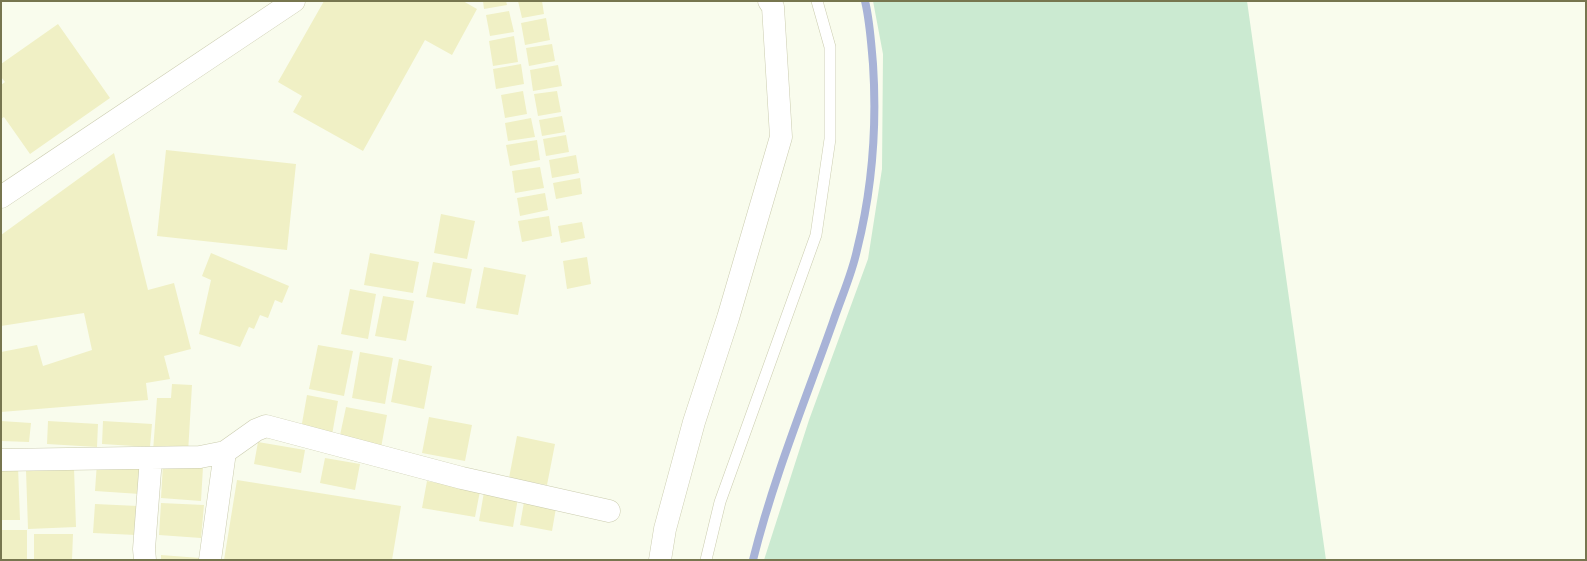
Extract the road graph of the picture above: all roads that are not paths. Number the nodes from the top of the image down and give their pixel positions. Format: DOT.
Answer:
graph roads {
  1 [pos="294,1"];
  2 [pos="769,1"];
  3 [pos="817,1"];
  4 [pos="1,197"];
  5 [pos="225,452"];
  6 [pos="151,458"];
  7 [pos="1,460"];
  8 [pos="608,512"];
  9 [pos="145,560"];
  10 [pos="210,560"];
  11 [pos="660,560"];
  12 [pos="706,560"];
  1 -- 4 [label="street"];
  2 -- 11 [label="street"];
  3 -- 12 [label="lane"];
  5 -- 6 [label="street"];
  5 -- 8 [label="street"];
  5 -- 10 [label="street"];
  6 -- 7 [label="street"];
  6 -- 9 [label="street"];
}
